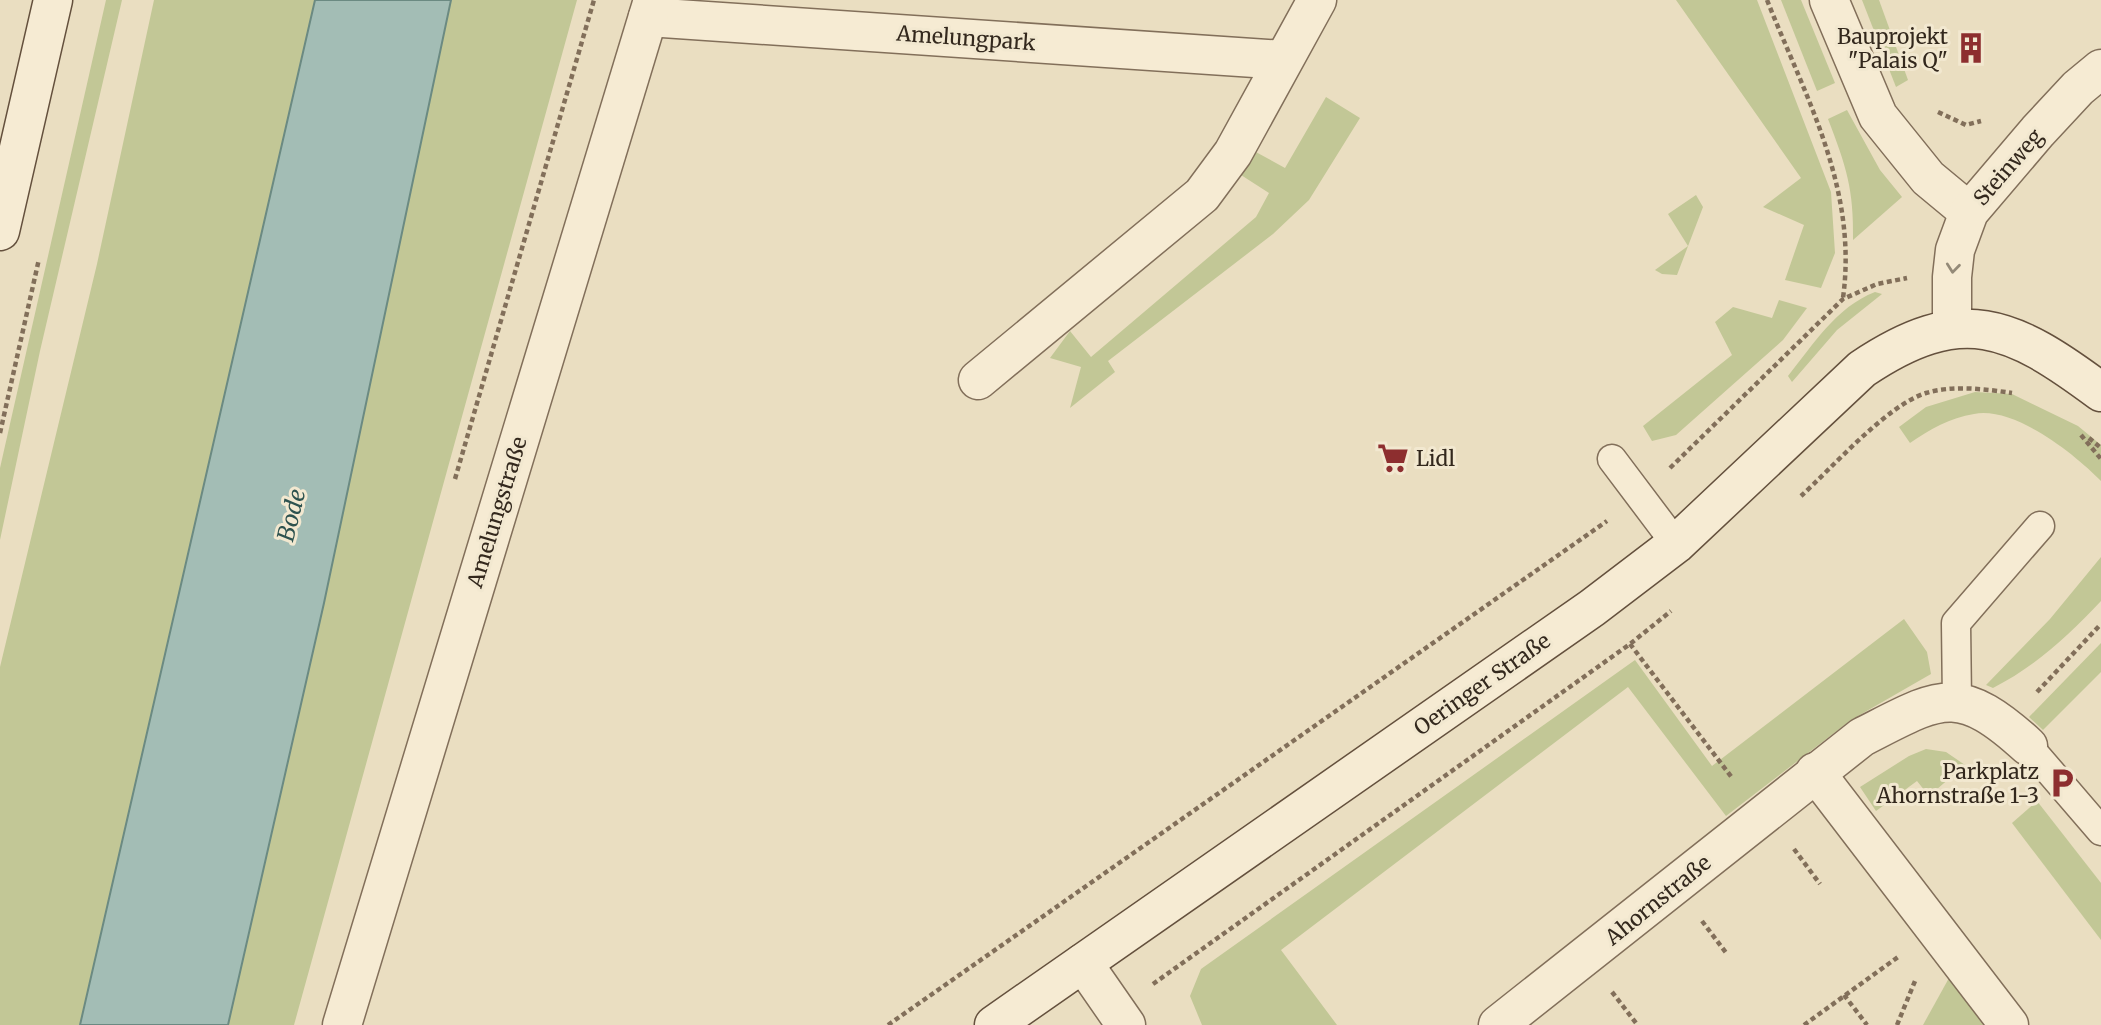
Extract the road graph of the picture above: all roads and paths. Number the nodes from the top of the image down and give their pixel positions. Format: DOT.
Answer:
graph roads {
  1 [pos="53,0"];
  2 [pos="1317,0"];
  3 [pos="1767,0"];
  4 [pos="1829,0"];
  5 [pos="651,8"];
  6 [pos="1283,60"];
  7 [pos="2101,69"];
  8 [pos="1927,107"];
  9 [pos="1990,119"];
  10 [pos="1969,212"];
  11 [pos="0,231"];
  12 [pos="1952,277"];
  13 [pos="1843,299"];
  14 [pos="1952,327"];
  15 [pos="978,380"];
  16 [pos="2101,392"];
  17 [pos="2076,429"];
  18 [pos="1612,459"];
  19 [pos="2101,459"];
  20 [pos="1640,497"];
  21 [pos="2040,526"];
  22 [pos="1676,544"];
  23 [pos="2101,624"];
  24 [pos="1630,645"];
  25 [pos="1957,702"];
  26 [pos="2017,736"];
  27 [pos="1815,772"];
  28 [pos="1762,816"];
  29 [pos="2101,831"];
  30 [pos="1800,856"];
  31 [pos="1820,884"];
  32 [pos="1707,927"];
  33 [pos="1936,931"];
  34 [pos="1727,954"];
  35 [pos="1083,963"];
  36 [pos="1844,995"];
  37 [pos="1618,998"];
  38 [pos="1636,1023"];
  39 [pos="342,1025"];
  40 [pos="888,1025"];
  41 [pos="994,1025"];
  42 [pos="1126,1025"];
  43 [pos="1498,1025"];
  44 [pos="1804,1025"];
  45 [pos="1867,1025"];
  46 [pos="1897,1025"];
  47 [pos="2009,1025"];
  1 -- 11 [label="street"];
  2 -- 6 [label="street"];
  3 -- 13 [label="path"];
  4 -- 10 [label="street"];
  5 -- 6 [label="street, Amelungpark"];
  5 -- 39 [label="street, Amelungstraße"];
  6 -- 15 [label="street"];
  7 -- 10 [label="street, Steinweg"];
  8 -- 9 [label="path"];
  10 -- 12 [label="street, Steinweg, one-way"];
  12 -- 13 [label="path"];
  12 -- 14 [label="street, Steinweg"];
  13 -- 20 [label="path"];
  14 -- 16 [label="street"];
  14 -- 22 [label="street, Oeringer Straße"];
  17 -- 19 [label="path"];
  18 -- 20 [label="lane"];
  20 -- 22 [label="lane"];
  20 -- 40 [label="path"];
  21 -- 25 [label="lane"];
  22 -- 35 [label="street, Oeringer Straße"];
  23 -- 26 [label="path"];
  24 -- 28 [label="path"];
  25 -- 26 [label="street, Ahornstraße"];
  25 -- 27 [label="street, Ahornstraße"];
  26 -- 29 [label="lane, Ahornstraße"];
  27 -- 28 [label="street, Ahornstraße"];
  27 -- 33 [label="street"];
  28 -- 43 [label="street, Ahornstraße"];
  30 -- 31 [label="path"];
  32 -- 34 [label="path"];
  33 -- 36 [label="path"];
  33 -- 46 [label="path"];
  33 -- 47 [label="street"];
  35 -- 41 [label="street, Oeringer Straße"];
  35 -- 42 [label="street"];
  36 -- 44 [label="path"];
  36 -- 45 [label="path"];
  37 -- 38 [label="path"];
}
